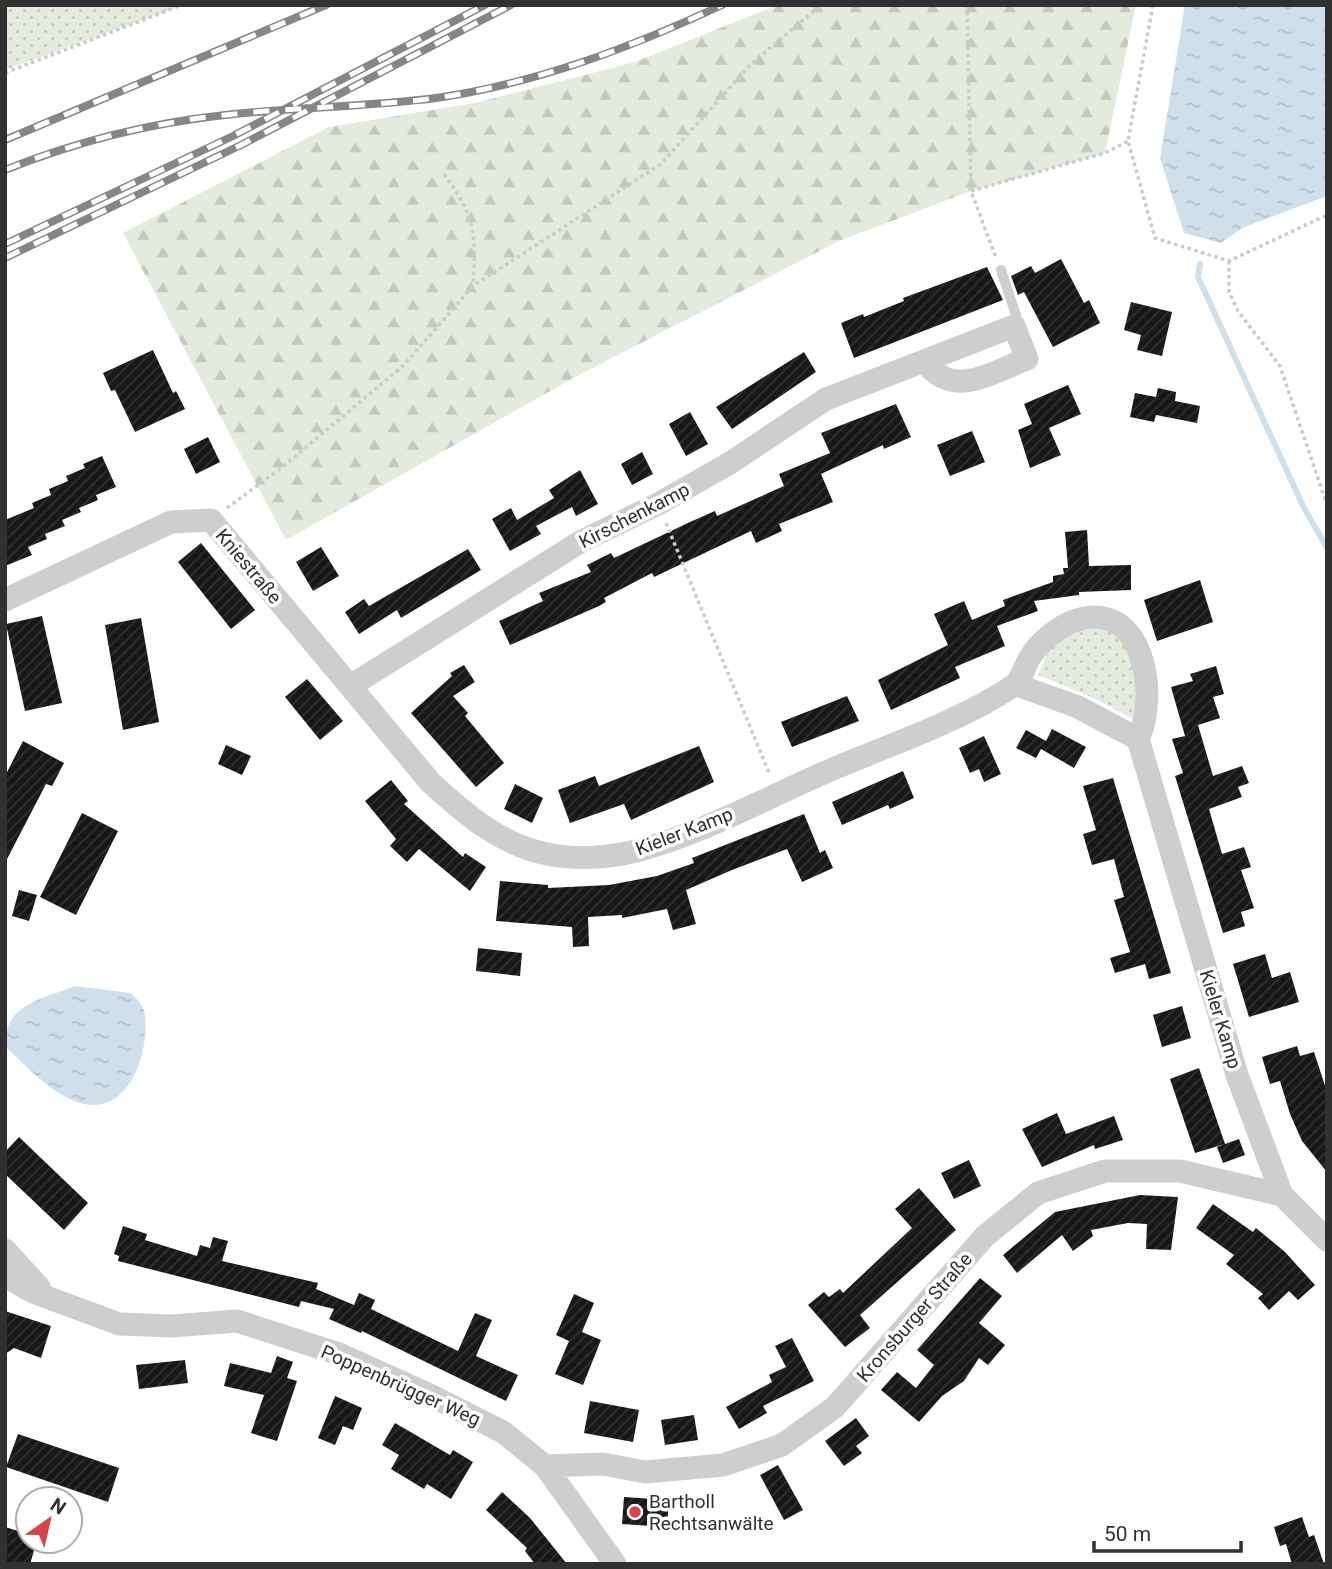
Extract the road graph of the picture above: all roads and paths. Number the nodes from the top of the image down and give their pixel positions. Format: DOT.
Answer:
graph roads {
  1 [pos="183,5"];
  2 [pos="821,5"];
  3 [pos="967,5"];
  4 [pos="1153,5"];
  5 [pos="5,73"];
  6 [pos="1128,141"];
  7 [pos="444,174"];
  8 [pos="971,191"];
  9 [pos="1327,215"];
  10 [pos="1229,261"];
  11 [pos="1001,270"];
  12 [pos="474,286"];
  13 [pos="1014,326"];
  14 [pos="924,361"];
  15 [pos="658,504"];
  16 [pos="1327,505"];
  17 [pos="211,520"];
  18 [pos="5,600"];
  19 [pos="352,685"];
  20 [pos="1017,685"];
  21 [pos="1138,739"];
  22 [pos="778,793"];
  23 [pos="1282,1195"];
  24 [pos="1327,1240"];
  25 [pos="5,1250"];
  26 [pos="5,1276"];
  27 [pos="48,1297"];
  28 [pos="545,1466"];
  29 [pos="615,1564"];
  1 -- 5 [label="path"];
  2 -- 12 [label="path"];
  3 -- 8 [label="path"];
  4 -- 6 [label="path"];
  6 -- 8 [label="path"];
  6 -- 10 [label="path"];
  7 -- 12 [label="path"];
  8 -- 11 [label="path"];
  9 -- 10 [label="path"];
  10 -- 16 [label="path"];
  11 -- 13 [label="lane"];
  12 -- 17 [label="path"];
  13 -- 14 [label="street, Kirschenkamp"];
  13 -- 14 [label="street"];
  14 -- 15 [label="street, Kirschenkamp"];
  15 -- 19 [label="street, Kirschenkamp"];
  15 -- 22 [label="path"];
  17 -- 18 [label="street, Kniestraße"];
  17 -- 19 [label="street, Kniestraße"];
  19 -- 22 [label="street, Kieler Kamp"];
  20 -- 21 [label="street"];
  20 -- 21 [label="street"];
  20 -- 22 [label="street, Kieler Kamp"];
  21 -- 23 [label="street, Kieler Kamp"];
  23 -- 24 [label="street, Kieler Kamp"];
  23 -- 28 [label="street, Kronsburger Straße"];
  25 -- 27 [label="street, Poppenbrügger Weg"];
  26 -- 27 [label="street, Poppenbrügger Weg"];
  27 -- 28 [label="street, Poppenbrügger Weg"];
  28 -- 29 [label="street, Poppenbrügger Weg"];
}
